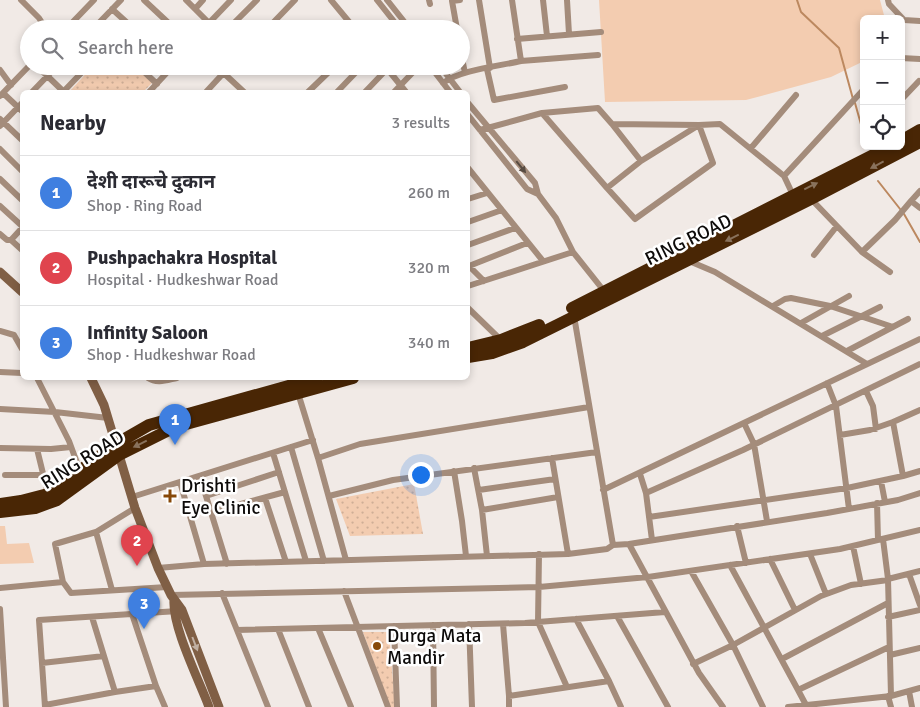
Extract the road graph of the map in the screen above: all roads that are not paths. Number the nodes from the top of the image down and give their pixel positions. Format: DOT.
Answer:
graph roads {
  1 [pos="22,0"];
  2 [pos="94,0"];
  3 [pos="121,0"];
  4 [pos="144,0"];
  5 [pos="186,0"];
  6 [pos="203,0"];
  7 [pos="231,0"];
  8 [pos="257,0"];
  9 [pos="295,0"];
  10 [pos="332,0"];
  11 [pos="377,0"];
  12 [pos="387,0"];
  13 [pos="460,0"];
  14 [pos="479,0"];
  15 [pos="512,0"];
  16 [pos="543,0"];
  17 [pos="567,0"];
  18 [pos="888,0"];
  19 [pos="112,9"];
  20 [pos="195,9"];
  21 [pos="40,20"];
  22 [pos="75,20"];
  23 [pos="102,20"];
  24 [pos="124,20"];
  25 [pos="165,20"];
  26 [pos="206,20"];
  27 [pos="212,20"];
  28 [pos="237,20"];
  29 [pos="276,20"];
  30 [pos="348,20"];
  31 [pos="393,20"];
  32 [pos="403,20"];
  33 [pos="455,20"];
  34 [pos="920,21"];
  35 [pos="601,32"];
  36 [pos="569,34"];
  37 [pos="547,36"];
  38 [pos="517,39"];
  39 [pos="598,55"];
  40 [pos="905,58"];
  41 [pos="920,59"];
  42 [pos="521,61"];
  43 [pos="489,68"];
  44 [pos="0,70"];
  45 [pos="470,72"];
  46 [pos="20,75"];
  47 [pos="80,75"];
  48 [pos="148,75"];
  49 [pos="166,75"];
  50 [pos="222,75"];
  51 [pos="226,75"];
  52 [pos="326,75"];
  53 [pos="353,75"];
  54 [pos="380,75"];
  55 [pos="392,75"];
  56 [pos="411,75"];
  57 [pos="440,75"];
  58 [pos="444,75"];
  59 [pos="460,75"];
  60 [pos="47,76"];
  61 [pos="446,80"];
  62 [pos="919,81"];
  63 [pos="157,84"];
  64 [pos="11,85"];
  65 [pos="401,86"];
  66 [pos="565,87"];
  67 [pos="34,90"];
  68 [pos="62,90"];
  69 [pos="66,90"];
  70 [pos="151,90"];
  71 [pos="208,90"];
  72 [pos="242,90"];
  73 [pos="310,90"];
  74 [pos="339,90"];
  75 [pos="367,90"];
  76 [pos="396,90"];
  77 [pos="404,90"];
  78 [pos="449,90"];
  79 [pos="458,90"];
  80 [pos="2,94"];
  81 [pos="860,94"];
  82 [pos="796,95"];
  83 [pos="905,96"];
  84 [pos="20,106"];
  85 [pos="470,106"];
  86 [pos="20,108"];
  87 [pos="542,113"];
  88 [pos="470,118"];
  89 [pos="1,122"];
  90 [pos="612,124"];
  91 [pos="699,125"];
  92 [pos="488,128"];
  93 [pos="480,130"];
  94 [pos="920,130"];
  95 [pos="20,138"];
  96 [pos="905,139"];
  97 [pos="920,142"];
  98 [pos="751,148"];
  99 [pos="0,149"];
  100 [pos="876,150"];
  101 [pos="511,154"];
  102 [pos="503,159"];
  103 [pos="641,161"];
  104 [pos="20,168"];
  105 [pos="470,171"];
  106 [pos="784,176"];
  107 [pos="0,179"];
  108 [pos="607,188"];
  109 [pos="920,191"];
  110 [pos="487,193"];
  111 [pos="538,194"];
  112 [pos="793,195"];
  113 [pos="20,198"];
  114 [pos="470,198"];
  115 [pos="811,199"];
  116 [pos="911,201"];
  117 [pos="0,206"];
  118 [pos="920,208"];
  119 [pos="502,210"];
  120 [pos="470,221"];
  121 [pos="20,225"];
  122 [pos="838,226"];
  123 [pos="515,228"];
  124 [pos="20,229"];
  125 [pos="0,234"];
  126 [pos="11,240"];
  127 [pos="527,243"];
  128 [pos="470,244"];
  129 [pos="20,248"];
  130 [pos="574,252"];
  131 [pos="862,252"];
  132 [pos="814,255"];
  133 [pos="688,260"];
  134 [pos="543,261"];
  135 [pos="470,264"];
  136 [pos="470,267"];
  137 [pos="0,272"];
  138 [pos="890,272"];
  139 [pos="484,281"];
  140 [pos="470,285"];
  141 [pos="20,290"];
  142 [pos="604,291"];
  143 [pos="849,296"];
  144 [pos="773,306"];
  145 [pos="830,306"];
  146 [pos="880,307"];
  147 [pos="470,310"];
  148 [pos="572,313"];
  149 [pos="862,316"];
  150 [pos="908,319"];
  151 [pos="801,323"];
  152 [pos="893,327"];
  153 [pos="2,332"];
  154 [pos="822,336"];
  155 [pos="920,339"];
  156 [pos="505,344"];
  157 [pos="20,346"];
  158 [pos="470,348"];
  159 [pos="847,351"];
  160 [pos="470,356"];
  161 [pos="867,364"];
  162 [pos="920,364"];
  163 [pos="0,372"];
  164 [pos="20,373"];
  165 [pos="38,380"];
  166 [pos="92,380"];
  167 [pos="153,380"];
  168 [pos="170,380"];
  169 [pos="310,380"];
  170 [pos="346,380"];
  171 [pos="827,383"];
  172 [pos="866,391"];
  173 [pos="298,393"];
  174 [pos="836,406"];
  175 [pos="589,408"];
  176 [pos="0,409"];
  177 [pos="920,410"];
  178 [pos="55,412"];
  179 [pos="108,418"];
  180 [pos="893,422"];
  181 [pos="744,423"];
  182 [pos="876,429"];
  183 [pos="840,435"];
  184 [pos="313,440"];
  185 [pos="754,444"];
  186 [pos="291,447"];
  187 [pos="0,448"];
  188 [pos="71,448"];
  189 [pos="37,449"];
  190 [pos="118,449"];
  191 [pos="273,452"];
  192 [pos="597,452"];
  193 [pos="318,458"];
  194 [pos="552,458"];
  195 [pos="474,468"];
  196 [pos="80,471"];
  197 [pos="454,471"];
  198 [pos="920,471"];
  199 [pos="279,472"];
  200 [pos="640,474"];
  201 [pos="5,475"];
  202 [pos="44,476"];
  203 [pos="199,476"];
  204 [pos="903,476"];
  205 [pos="555,479"];
  206 [pos="881,481"];
  207 [pos="180,482"];
  208 [pos="847,488"];
  209 [pos="479,490"];
  210 [pos="604,490"];
  211 [pos="285,492"];
  212 [pos="646,493"];
  213 [pos="920,493"];
  214 [pos="48,494"];
  215 [pos="206,496"];
  216 [pos="329,496"];
  217 [pos="132,497"];
  218 [pos="558,497"];
  219 [pos="265,498"];
  220 [pos="763,500"];
  221 [pos="881,503"];
  222 [pos="0,504"];
  223 [pos="135,508"];
  224 [pos="849,509"];
  225 [pos="482,510"];
  226 [pos="0,512"];
  227 [pos="211,512"];
  228 [pos="649,517"];
  229 [pos="767,521"];
  230 [pos="737,526"];
  231 [pos="920,530"];
  232 [pos="96,532"];
  233 [pos="652,540"];
  234 [pos="881,540"];
  235 [pos="629,544"];
  236 [pos="613,545"];
  237 [pos="853,546"];
  238 [pos="539,554"];
  239 [pos="568,554"];
  240 [pos="810,554"];
  241 [pos="466,556"];
  242 [pos="487,556"];
  243 [pos="770,559"];
  244 [pos="324,560"];
  245 [pos="346,560"];
  246 [pos="306,561"];
  247 [pos="286,562"];
  248 [pos="746,563"];
  249 [pos="204,564"];
  250 [pos="227,564"];
  251 [pos="730,565"];
  252 [pos="158,568"];
  253 [pos="691,571"];
  254 [pos="920,571"];
  255 [pos="909,574"];
  256 [pos="648,577"];
  257 [pos="888,580"];
  258 [pos="63,582"];
  259 [pos="860,584"];
  260 [pos="539,586"];
  261 [pos="0,588"];
  262 [pos="112,590"];
  263 [pos="344,591"];
  264 [pos="222,593"];
  265 [pos="170,594"];
  266 [pos="826,594"];
  267 [pos="888,603"];
  268 [pos="920,605"];
  269 [pos="0,609"];
  270 [pos="795,610"];
  271 [pos="920,610"];
  272 [pos="178,611"];
  273 [pos="665,612"];
  274 [pos="132,614"];
  275 [pos="618,616"];
  276 [pos="92,617"];
  277 [pos="888,617"];
  278 [pos="576,619"];
  279 [pos="538,622"];
  280 [pos="469,624"];
  281 [pos="503,624"];
  282 [pos="433,625"];
  283 [pos="394,626"];
  284 [pos="357,627"];
  285 [pos="765,627"];
  286 [pos="318,628"];
  287 [pos="278,629"];
  288 [pos="237,630"];
  289 [pos="733,645"];
  290 [pos="889,647"];
  291 [pos="920,648"];
  292 [pos="890,655"];
  293 [pos="104,656"];
  294 [pos="782,658"];
  295 [pos="42,663"];
  296 [pos="694,664"];
  297 [pos="609,681"];
  298 [pos="156,686"];
  299 [pos="567,687"];
  300 [pos="920,688"];
  301 [pos="798,690"];
  302 [pos="909,691"];
  303 [pos="115,692"];
  304 [pos="509,696"];
  305 [pos="889,696"];
  306 [pos="806,705"];
  307 [pos="45,706"];
  308 [pos="6,707"];
  309 [pos="165,707"];
  310 [pos="209,707"];
  311 [pos="219,707"];
  312 [pos="268,707"];
  313 [pos="310,707"];
  314 [pos="351,707"];
  315 [pos="388,707"];
  316 [pos="397,707"];
  317 [pos="434,707"];
  318 [pos="472,707"];
  319 [pos="509,707"];
  320 [pos="621,707"];
  321 [pos="668,707"];
  322 [pos="721,707"];
  323 [pos="763,707"];
  324 [pos="788,707"];
  325 [pos="891,707"];
  326 [pos="912,707"];
  1 -- 21 [label="street"];
  2 -- 22 [label="street"];
  3 -- 19 [label="street"];
  4 -- 25 [label="street"];
  5 -- 20 [label="street"];
  6 -- 20 [label="street"];
  7 -- 27 [label="street"];
  8 -- 28 [label="street"];
  9 -- 29 [label="street"];
  10 -- 30 [label="street"];
  11 -- 31 [label="street"];
  12 -- 32 [label="street"];
  13 -- 33 [label="street"];
  14 -- 43 [label="street"];
  15 -- 38 [label="street"];
  16 -- 37 [label="street"];
  17 -- 36 [label="street"];
  18 -- 34 [label="street"];
  19 -- 23 [label="street"];
  19 -- 24 [label="street"];
  20 -- 26 [label="street"];
  35 -- 36 [label="street"];
  36 -- 37 [label="street"];
  37 -- 38 [label="street"];
  38 -- 42 [label="street"];
  39 -- 42 [label="street"];
  40 -- 41 [label="street"];
  42 -- 43 [label="street"];
  43 -- 45 [label="street"];
  43 -- 66 [label="street"];
  44 -- 64 [label="street"];
  46 -- 64 [label="street"];
  47 -- 69 [label="street"];
  48 -- 63 [label="street"];
  49 -- 63 [label="street"];
  50 -- 71 [label="street"];
  51 -- 72 [label="street"];
  52 -- 73 [label="street"];
  53 -- 74 [label="street"];
  54 -- 75 [label="street"];
  55 -- 65 [label="street"];
  56 -- 65 [label="street"];
  57 -- 61 [label="street"];
  58 -- 61 [label="street"];
  59 -- 61 [label="street"];
  60 -- 67 [label="street"];
  60 -- 68 [label="street"];
  61 -- 78 [label="street"];
  61 -- 79 [label="street"];
  62 -- 83 [label="street"];
  63 -- 70 [label="street"];
  64 -- 80 [label="street"];
  65 -- 76 [label="street"];
  65 -- 77 [label="street"];
  80 -- 84 [label="street"];
  81 -- 106 [label="street"];
  82 -- 98 [label="street"];
  85 -- 92 [label="street"];
  86 -- 89 [label="street"];
  87 -- 90 [label="street"];
  87 -- 92 [label="street"];
  87 -- 108 [label="street"];
  88 -- 93 [label="street"];
  89 -- 95 [label="street"];
  90 -- 91 [label="street"];
  90 -- 103 [label="street"];
  91 -- 98 [label="street"];
  91 -- 103 [label="street"];
  91 -- 108 [label="street"];
  92 -- 93 [label="street"];
  92 -- 101 [label="street"];
  93 -- 102 [label="street"];
  94 -- 96 [label="highway"];
  97 -- 115 [label="highway, RING ROAD, one-way"];
  98 -- 106 [label="street"];
  99 -- 104 [label="street"];
  112 -- 100 [label="highway, RING ROAD, one-way"];
  101 -- 102 [label="street"];
  101 -- 111 [label="street, one-way"];
  102 -- 111 [label="street"];
  103 -- 108 [label="street"];
  105 -- 110 [label="street"];
  106 -- 112 [label="street"];
  107 -- 113 [label="street"];
  109 -- 116 [label="street"];
  110 -- 114 [label="street"];
  110 -- 119 [label="street"];
  111 -- 130 [label="street"];
  112 -- 142 [label="highway, RING ROAD"];
  115 -- 122 [label="street"];
  115 -- 133 [label="highway, RING ROAD, one-way"];
  116 -- 118 [label="street"];
  116 -- 131 [label="street"];
  117 -- 121 [label="street"];
  119 -- 120 [label="street"];
  119 -- 123 [label="street"];
  122 -- 131 [label="street"];
  122 -- 132 [label="street"];
  123 -- 127 [label="street"];
  123 -- 128 [label="street"];
  124 -- 126 [label="street"];
  125 -- 126 [label="street"];
  126 -- 129 [label="street"];
  127 -- 134 [label="street"];
  127 -- 135 [label="street"];
  130 -- 134 [label="street"];
  130 -- 142 [label="street"];
  131 -- 138 [label="street"];
  133 -- 144 [label="street"];
  133 -- 148 [label="highway, RING ROAD"];
  134 -- 139 [label="street"];
  136 -- 139 [label="street"];
  137 -- 141 [label="main road"];
  139 -- 140 [label="street"];
  142 -- 148 [label="highway, RING ROAD"];
  143 -- 145 [label="street"];
  144 -- 145 [label="street"];
  144 -- 151 [label="street"];
  145 -- 149 [label="street"];
  145 -- 151 [label="street"];
  146 -- 149 [label="street"];
  147 -- 156 [label="street"];
  148 -- 156 [label="highway, RING ROAD"];
  148 -- 175 [label="street"];
  149 -- 152 [label="street"];
  149 -- 154 [label="street"];
  150 -- 152 [label="street"];
  151 -- 154 [label="street"];
  152 -- 159 [label="street"];
  153 -- 157 [label="street"];
  154 -- 159 [label="street"];
  155 -- 161 [label="street"];
  156 -- 158 [label="highway, RING ROAD"];
  156 -- 160 [label="highway, RING ROAD"];
  159 -- 161 [label="street"];
  161 -- 171 [label="street"];
  162 -- 172 [label="street"];
  163 -- 164 [label="street"];
  165 -- 178 [label="street"];
  166 -- 179 [label="main road"];
  167 -- 168 [label="street"];
  169 -- 190 [label="highway, RING ROAD"];
  170 -- 173 [label="highway, RING ROAD"];
  171 -- 174 [label="street"];
  171 -- 181 [label="street"];
  172 -- 174 [label="street"];
  172 -- 182 [label="street"];
  173 -- 184 [label="street"];
  173 -- 190 [label="highway, RING ROAD, one-way"];
  174 -- 183 [label="street"];
  174 -- 185 [label="street"];
  175 -- 192 [label="street"];
  175 -- 193 [label="street"];
  176 -- 178 [label="street"];
  177 -- 180 [label="street"];
  178 -- 179 [label="street"];
  178 -- 188 [label="street"];
  179 -- 190 [label="main road"];
  180 -- 182 [label="street"];
  180 -- 204 [label="street"];
  181 -- 185 [label="street"];
  181 -- 200 [label="street"];
  182 -- 183 [label="street"];
  183 -- 208 [label="street"];
  184 -- 186 [label="street"];
  184 -- 193 [label="street"];
  185 -- 212 [label="street"];
  185 -- 220 [label="street"];
  186 -- 191 [label="street"];
  186 -- 244 [label="street"];
  187 -- 189 [label="street"];
  188 -- 189 [label="street"];
  188 -- 196 [label="street"];
  189 -- 202 [label="street"];
  190 -- 196 [label="highway, RING ROAD"];
  190 -- 217 [label="main road"];
  190 -- 226 [label="highway, RING ROAD"];
  191 -- 199 [label="street"];
  191 -- 203 [label="street"];
  192 -- 194 [label="street"];
  192 -- 210 [label="street"];
  193 -- 216 [label="street"];
  194 -- 195 [label="street"];
  194 -- 205 [label="street"];
  195 -- 197 [label="street"];
  195 -- 209 [label="street"];
  196 -- 214 [label="highway, RING ROAD"];
  197 -- 216 [label="street"];
  197 -- 241 [label="street"];
  198 -- 204 [label="street"];
  199 -- 211 [label="street"];
  199 -- 215 [label="street"];
  200 -- 210 [label="street"];
  200 -- 212 [label="street"];
  201 -- 202 [label="street"];
  202 -- 214 [label="street"];
  203 -- 207 [label="street"];
  203 -- 215 [label="street"];
  204 -- 206 [label="street"];
  205 -- 209 [label="street"];
  205 -- 218 [label="street"];
  206 -- 208 [label="street"];
  206 -- 221 [label="street"];
  207 -- 217 [label="street"];
  207 -- 249 [label="street"];
  208 -- 220 [label="street"];
  208 -- 224 [label="street"];
  209 -- 225 [label="street"];
  210 -- 236 [label="street"];
  211 -- 219 [label="street"];
  211 -- 246 [label="street"];
  212 -- 228 [label="street"];
  213 -- 221 [label="street"];
  214 -- 222 [label="highway, RING ROAD"];
  215 -- 227 [label="street"];
  216 -- 245 [label="street"];
  217 -- 223 [label="main road"];
  218 -- 225 [label="street"];
  218 -- 239 [label="street"];
  219 -- 227 [label="street"];
  219 -- 247 [label="street"];
  220 -- 228 [label="street"];
  220 -- 229 [label="street"];
  221 -- 224 [label="street"];
  221 -- 234 [label="street"];
  223 -- 232 [label="street"];
  223 -- 252 [label="main road"];
  224 -- 229 [label="street"];
  225 -- 242 [label="street"];
  227 -- 250 [label="street"];
  228 -- 233 [label="street"];
  229 -- 230 [label="street"];
  230 -- 233 [label="street"];
  230 -- 248 [label="street"];
  231 -- 234 [label="street"];
  232 -- 258 [label="street"];
  232 -- 262 [label="street"];
  233 -- 235 [label="street"];
  234 -- 237 [label="street"];
  234 -- 257 [label="street"];
  235 -- 236 [label="street"];
  235 -- 256 [label="street"];
  236 -- 239 [label="street"];
  237 -- 240 [label="street"];
  237 -- 259 [label="street"];
  238 -- 239 [label="street"];
  238 -- 242 [label="street"];
  238 -- 260 [label="street"];
  240 -- 243 [label="street"];
  240 -- 266 [label="street"];
  241 -- 242 [label="street"];
  241 -- 245 [label="street"];
  243 -- 248 [label="street"];
  243 -- 270 [label="street"];
  244 -- 245 [label="street"];
  244 -- 246 [label="street"];
  246 -- 247 [label="street"];
  247 -- 250 [label="street"];
  248 -- 251 [label="street"];
  249 -- 250 [label="street"];
  249 -- 252 [label="street"];
  251 -- 253 [label="street"];
  251 -- 285 [label="street"];
  252 -- 265 [label="main road"];
  253 -- 256 [label="street"];
  253 -- 289 [label="street"];
  254 -- 255 [label="street"];
  255 -- 257 [label="street"];
  255 -- 268 [label="street"];
  256 -- 260 [label="street"];
  256 -- 273 [label="street"];
  257 -- 259 [label="street"];
  257 -- 267 [label="street"];
  258 -- 261 [label="street"];
  258 -- 262 [label="street"];
  259 -- 266 [label="street"];
  260 -- 263 [label="street"];
  260 -- 279 [label="street"];
  262 -- 265 [label="street"];
  263 -- 264 [label="street"];
  263 -- 284 [label="street"];
  264 -- 265 [label="street"];
  264 -- 288 [label="street"];
  265 -- 272 [label="main road"];
  266 -- 270 [label="street"];
  267 -- 277 [label="street"];
  267 -- 294 [label="street"];
  269 -- 308 [label="street"];
  270 -- 285 [label="street"];
  271 -- 277 [label="street"];
  272 -- 274 [label="street"];
  272 -- 310 [label="main road"];
  272 -- 311 [label="main road, one-way"];
  273 -- 275 [label="street"];
  273 -- 296 [label="street"];
  274 -- 276 [label="street"];
  274 -- 298 [label="street"];
  275 -- 278 [label="street"];
  275 -- 321 [label="street"];
  276 -- 293 [label="street"];
  276 -- 295 [label="street"];
  277 -- 290 [label="street"];
  278 -- 279 [label="street"];
  278 -- 297 [label="street"];
  279 -- 281 [label="street"];
  279 -- 299 [label="street"];
  280 -- 281 [label="street"];
  280 -- 282 [label="street"];
  280 -- 318 [label="street"];
  281 -- 304 [label="street"];
  282 -- 283 [label="street"];
  282 -- 317 [label="street"];
  283 -- 284 [label="street"];
  283 -- 316 [label="street"];
  284 -- 286 [label="street"];
  284 -- 315 [label="street"];
  285 -- 289 [label="street"];
  285 -- 294 [label="street"];
  286 -- 287 [label="street"];
  286 -- 314 [label="street"];
  287 -- 288 [label="street"];
  287 -- 313 [label="street"];
  288 -- 312 [label="street"];
  289 -- 296 [label="street"];
  289 -- 323 [label="street"];
  290 -- 292 [label="street"];
  290 -- 301 [label="street"];
  291 -- 292 [label="street"];
  292 -- 305 [label="street"];
  293 -- 295 [label="street"];
  293 -- 303 [label="street"];
  294 -- 301 [label="street"];
  295 -- 307 [label="street"];
  296 -- 322 [label="street"];
  297 -- 299 [label="street"];
  297 -- 320 [label="street"];
  298 -- 303 [label="street"];
  298 -- 309 [label="street"];
  299 -- 304 [label="street"];
  300 -- 302 [label="street"];
  301 -- 306 [label="street"];
  302 -- 305 [label="street"];
  302 -- 326 [label="street"];
  303 -- 307 [label="street"];
  304 -- 319 [label="street"];
  305 -- 306 [label="street"];
  305 -- 325 [label="street"];
  306 -- 324 [label="street"];
}
